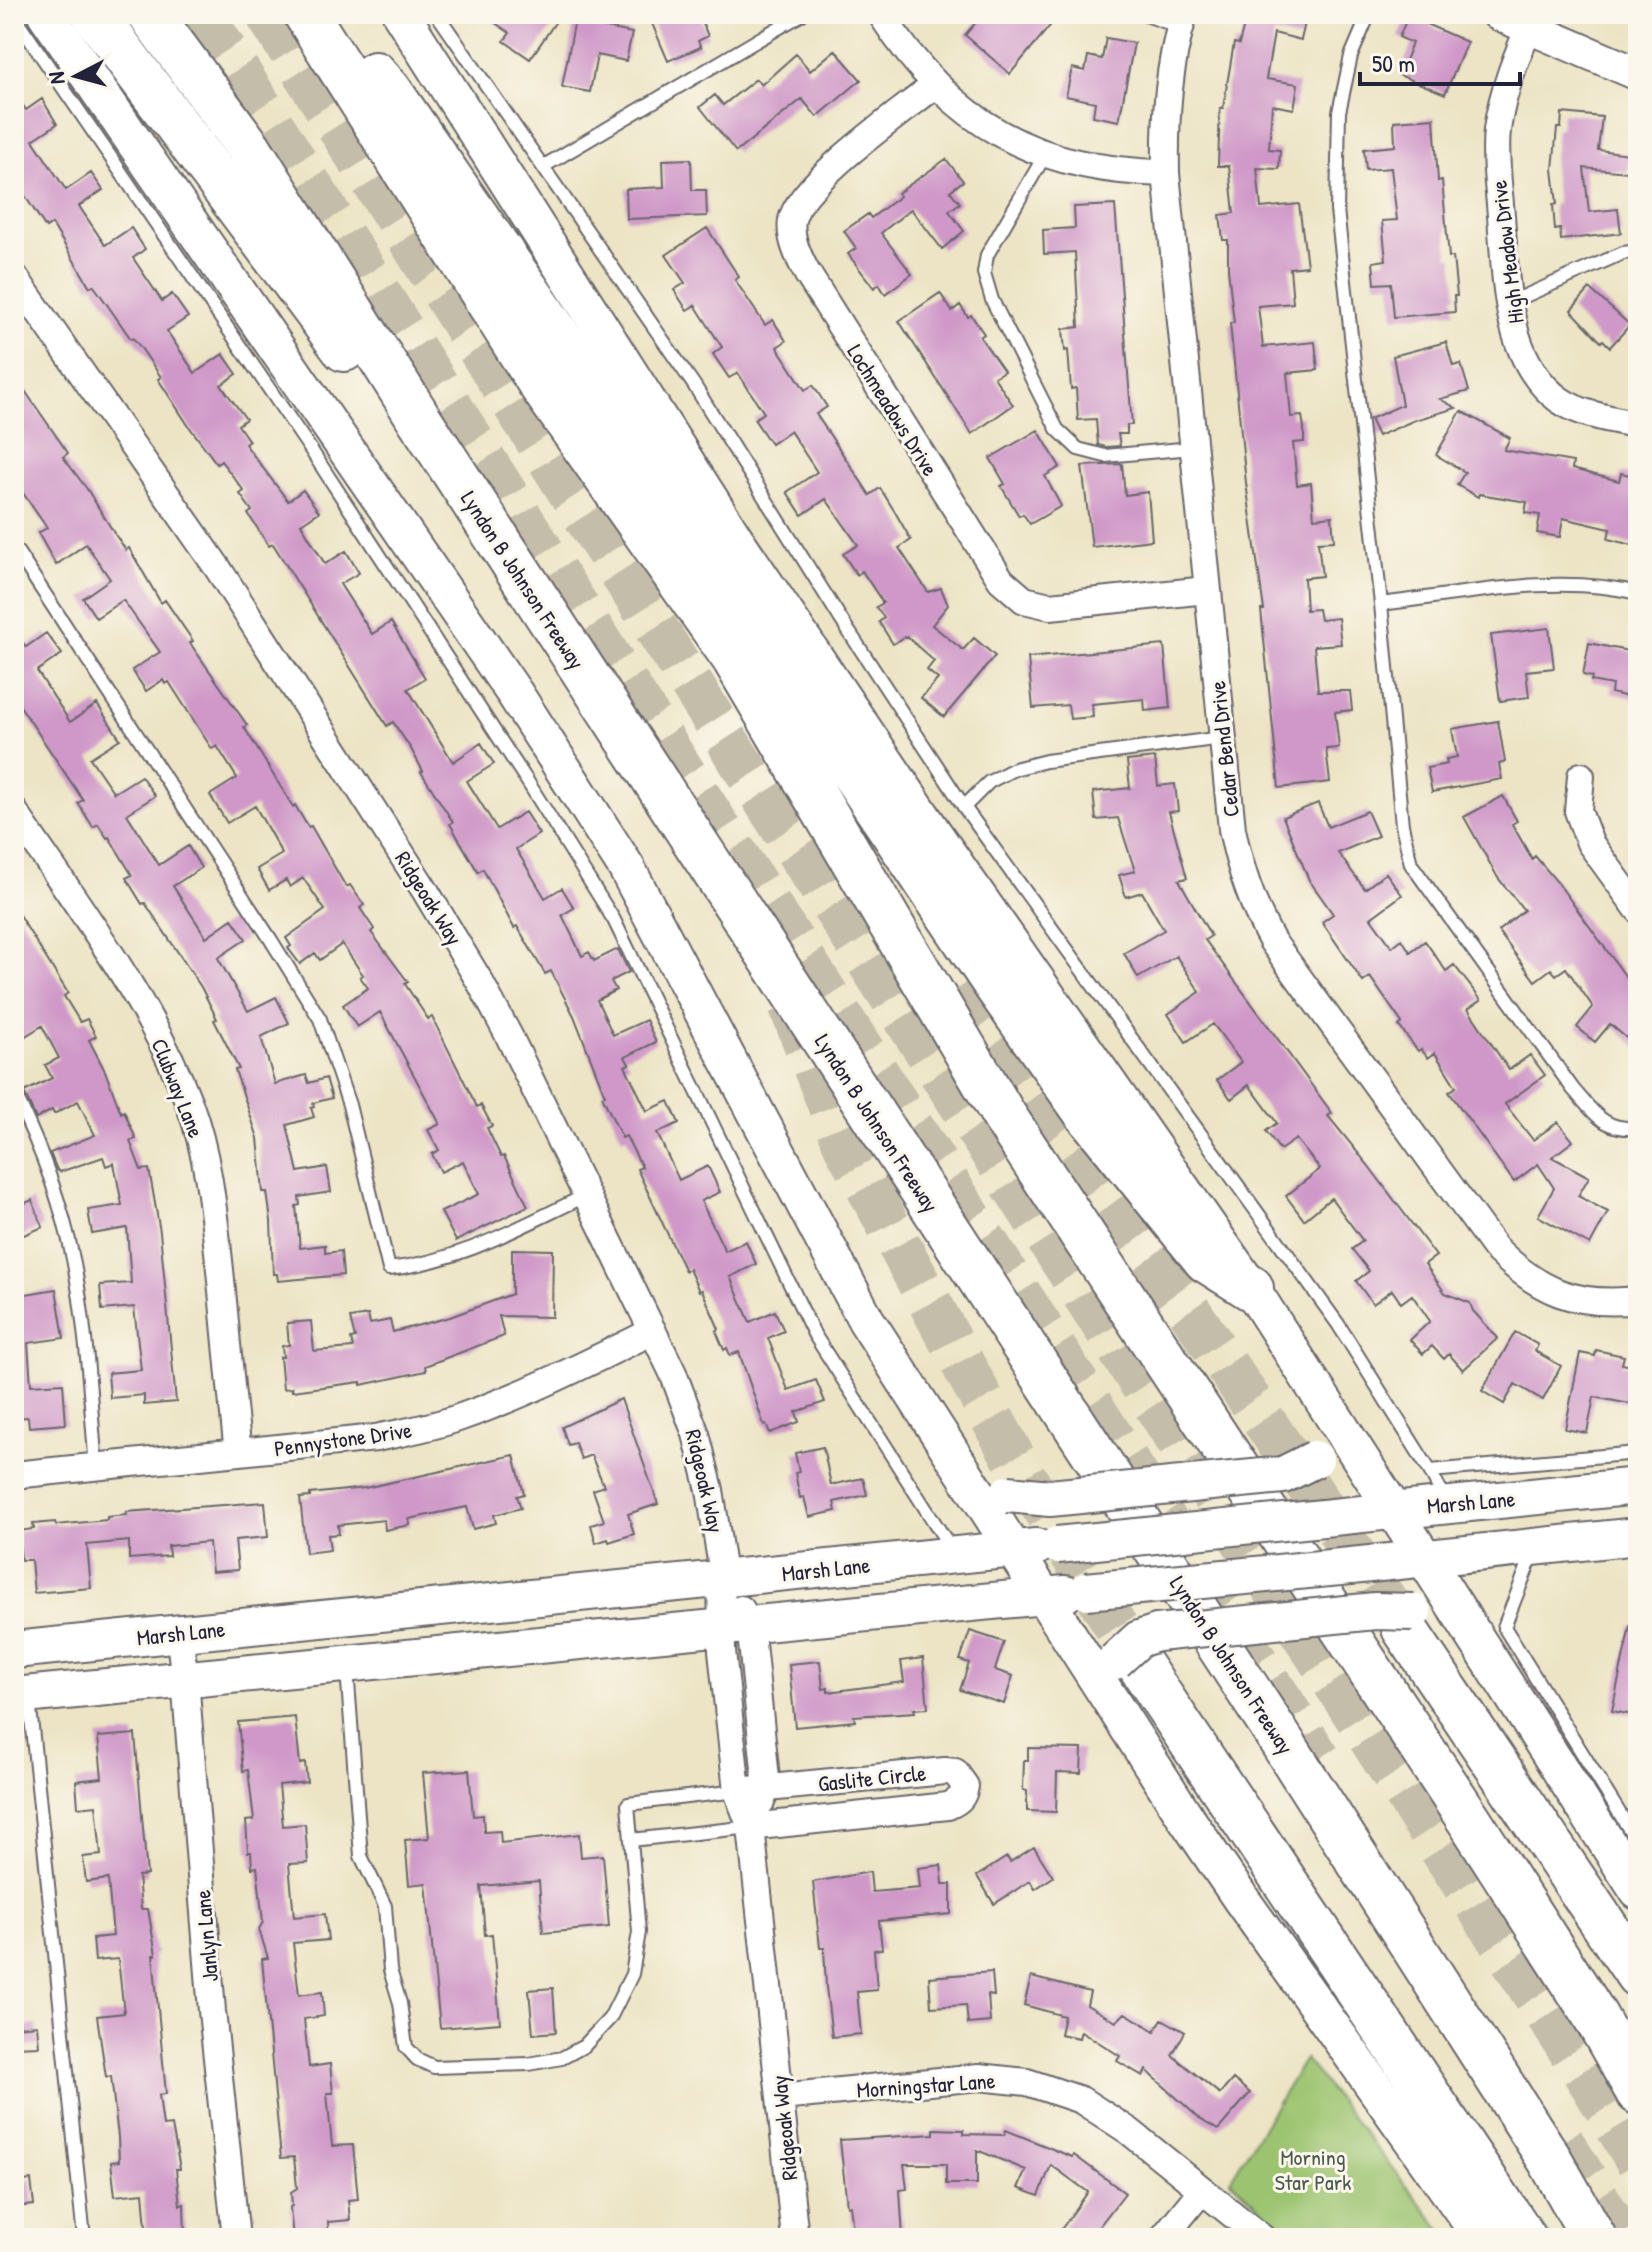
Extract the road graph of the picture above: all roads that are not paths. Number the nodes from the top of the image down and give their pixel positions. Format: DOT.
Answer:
graph roads {
  1 [pos="46,14"];
  2 [pos="94,14"];
  3 [pos="150,14"];
  4 [pos="306,14"];
  5 [pos="321,14"];
  6 [pos="401,14"];
  7 [pos="437,14"];
  8 [pos="802,14"];
  9 [pos="881,14"];
  10 [pos="1143,14"];
  11 [pos="1369,14"];
  12 [pos="1498,14"];
  13 [pos="14,16"];
  14 [pos="1182,20"];
  15 [pos="1532,21"];
  16 [pos="1638,74"];
  17 [pos="935,85"];
  18 [pos="1045,155"];
  19 [pos="544,166"];
  20 [pos="1166,173"];
  21 [pos="1638,251"];
  22 [pos="14,276"];
  23 [pos="1509,303"];
  24 [pos="420,420"];
  25 [pos="1638,425"];
  26 [pos="1192,448"];
  27 [pos="14,547"];
  28 [pos="1207,590"];
  29 [pos="1638,593"];
  30 [pos="1381,604"];
  31 [pos="1222,738"];
  32 [pos="1581,776"];
  33 [pos="964,807"];
  34 [pos="14,811"];
  35 [pos="1638,909"];
  36 [pos="14,1092"];
  37 [pos="1638,1128"];
  38 [pos="587,1195"];
  39 [pos="1251,1288"];
  40 [pos="1638,1300"];
  41 [pos="653,1331"];
  42 [pos="1328,1409"];
  43 [pos="238,1452"];
  44 [pos="1638,1453"];
  45 [pos="96,1467"];
  46 [pos="1430,1471"];
  47 [pos="14,1475"];
  48 [pos="968,1477"];
  49 [pos="1638,1486"];
  50 [pos="1447,1505"];
  51 [pos="1394,1510"];
  52 [pos="1638,1536"];
  53 [pos="1536,1547"];
  54 [pos="1016,1550"];
  55 [pos="956,1556"];
  56 [pos="1425,1558"];
  57 [pos="723,1579"];
  58 [pos="1045,1596"];
  59 [pos="342,1617"];
  60 [pos="1408,1620"];
  61 [pos="736,1626"];
  62 [pos="179,1633"];
  63 [pos="1476,1639"];
  64 [pos="14,1650"];
  65 [pos="346,1663"];
  66 [pos="1122,1675"];
  67 [pos="185,1679"];
  68 [pos="21,1695"];
  69 [pos="767,1788"];
  70 [pos="737,1791"];
  71 [pos="751,1827"];
  72 [pos="631,1840"];
  73 [pos="1638,1843"];
  74 [pos="1638,1891"];
  75 [pos="1638,1975"];
  76 [pos="1638,2092"];
  77 [pos="781,2097"];
  78 [pos="1202,2190"];
  79 [pos="84,2238"];
  80 [pos="236,2238"];
  81 [pos="795,2238"];
  82 [pos="1163,2238"];
  83 [pos="1262,2238"];
  84 [pos="1482,2238"];
  85 [pos="1524,2238"];
  86 [pos="1594,2238"];
  1 -- 48 [label="main road"];
  2 -- 24 [label="highway"];
  3 -- 24 [label="highway, Lyndon B Johnson Freeway"];
  4 -- 76 [label="highway"];
  5 -- 39 [label="highway"];
  6 -- 39 [label="main road"];
  7 -- 19 [label="lane"];
  8 -- 19 [label="lane"];
  9 -- 17 [label="street"];
  10 -- 14 [label="lane"];
  11 -- 30 [label="lane"];
  12 -- 15 [label="street"];
  13 -- 55 [label="lane"];
  14 -- 20 [label="street, Cedar Bend Drive"];
  15 -- 16 [label="street"];
  15 -- 23 [label="street, High Meadow Drive"];
  17 -- 18 [label="street"];
  17 -- 28 [label="street, Lochmeadows Drive"];
  18 -- 20 [label="street"];
  18 -- 26 [label="lane"];
  19 -- 33 [label="lane"];
  20 -- 26 [label="street, Cedar Bend Drive"];
  21 -- 23 [label="lane"];
  22 -- 38 [label="street, Ridgeoak Way"];
  23 -- 25 [label="street, High Meadow Drive"];
  24 -- 86 [label="highway, Lyndon B Johnson Freeway"];
  26 -- 28 [label="street, Cedar Bend Drive"];
  27 -- 38 [label="lane"];
  28 -- 31 [label="street, Cedar Bend Drive"];
  29 -- 30 [label="lane"];
  30 -- 37 [label="lane"];
  31 -- 33 [label="lane"];
  31 -- 40 [label="street, Cedar Bend Drive"];
  32 -- 35 [label="street"];
  33 -- 46 [label="lane"];
  34 -- 43 [label="street, Clubway Lane"];
  36 -- 45 [label="lane"];
  38 -- 41 [label="street, Ridgeoak Way"];
  39 -- 42 [label="main road"];
  41 -- 43 [label="street, Pennystone Drive"];
  41 -- 57 [label="street, Ridgeoak Way"];
  42 -- 48 [label="main road, bridge"];
  42 -- 51 [label="main road"];
  43 -- 45 [label="street, Pennystone Drive"];
  44 -- 46 [label="lane"];
  45 -- 47 [label="street, Pennystone Drive"];
  46 -- 50 [label="lane"];
  48 -- 54 [label="main road"];
  49 -- 50 [label="main road, Marsh Lane"];
  50 -- 51 [label="main road, Marsh Lane"];
  51 -- 54 [label="main road, Marsh Lane, bridge"];
  51 -- 56 [label="main road"];
  52 -- 53 [label="main road, Marsh Lane"];
  53 -- 56 [label="main road, Marsh Lane"];
  53 -- 73 [label="lane"];
  54 -- 55 [label="main road, Marsh Lane"];
  54 -- 58 [label="main road"];
  55 -- 57 [label="main road, Marsh Lane"];
  56 -- 58 [label="main road, Marsh Lane, bridge"];
  56 -- 63 [label="main road"];
  57 -- 59 [label="main road, Marsh Lane"];
  57 -- 61 [label="street, Ridgeoak Way"];
  58 -- 61 [label="main road, Marsh Lane"];
  58 -- 66 [label="main road"];
  59 -- 62 [label="main road, Marsh Lane"];
  59 -- 65 [label="main road"];
  60 -- 63 [label="main road"];
  60 -- 66 [label="main road, bridge"];
  60 -- 75 [label="highway"];
  61 -- 65 [label="main road, Marsh Lane"];
  61 -- 69 [label="street, Ridgeoak Way"];
  61 -- 70 [label="street, Ridgeoak Way"];
  62 -- 64 [label="main road, Marsh Lane"];
  62 -- 67 [label="street, Janlyn Lane"];
  63 -- 74 [label="main road"];
  65 -- 67 [label="main road, Marsh Lane"];
  65 -- 72 [label="lane"];
  66 -- 84 [label="main road"];
  66 -- 85 [label="highway"];
  67 -- 68 [label="main road, Marsh Lane"];
  67 -- 80 [label="street, Janlyn Lane"];
  68 -- 79 [label="lane"];
  69 -- 70 [label="street, Gaslite Circle"];
  69 -- 71 [label="street, Ridgeoak Way"];
  69 -- 71 [label="street, Gaslite Circle"];
  70 -- 71 [label="street, Ridgeoak Way"];
  70 -- 72 [label="lane"];
  71 -- 72 [label="lane"];
  71 -- 77 [label="street, Ridgeoak Way"];
  77 -- 78 [label="street, Morningstar Lane"];
  77 -- 81 [label="street, Ridgeoak Way"];
  78 -- 82 [label="street"];
  78 -- 83 [label="street, Morningstar Lane"];
}
